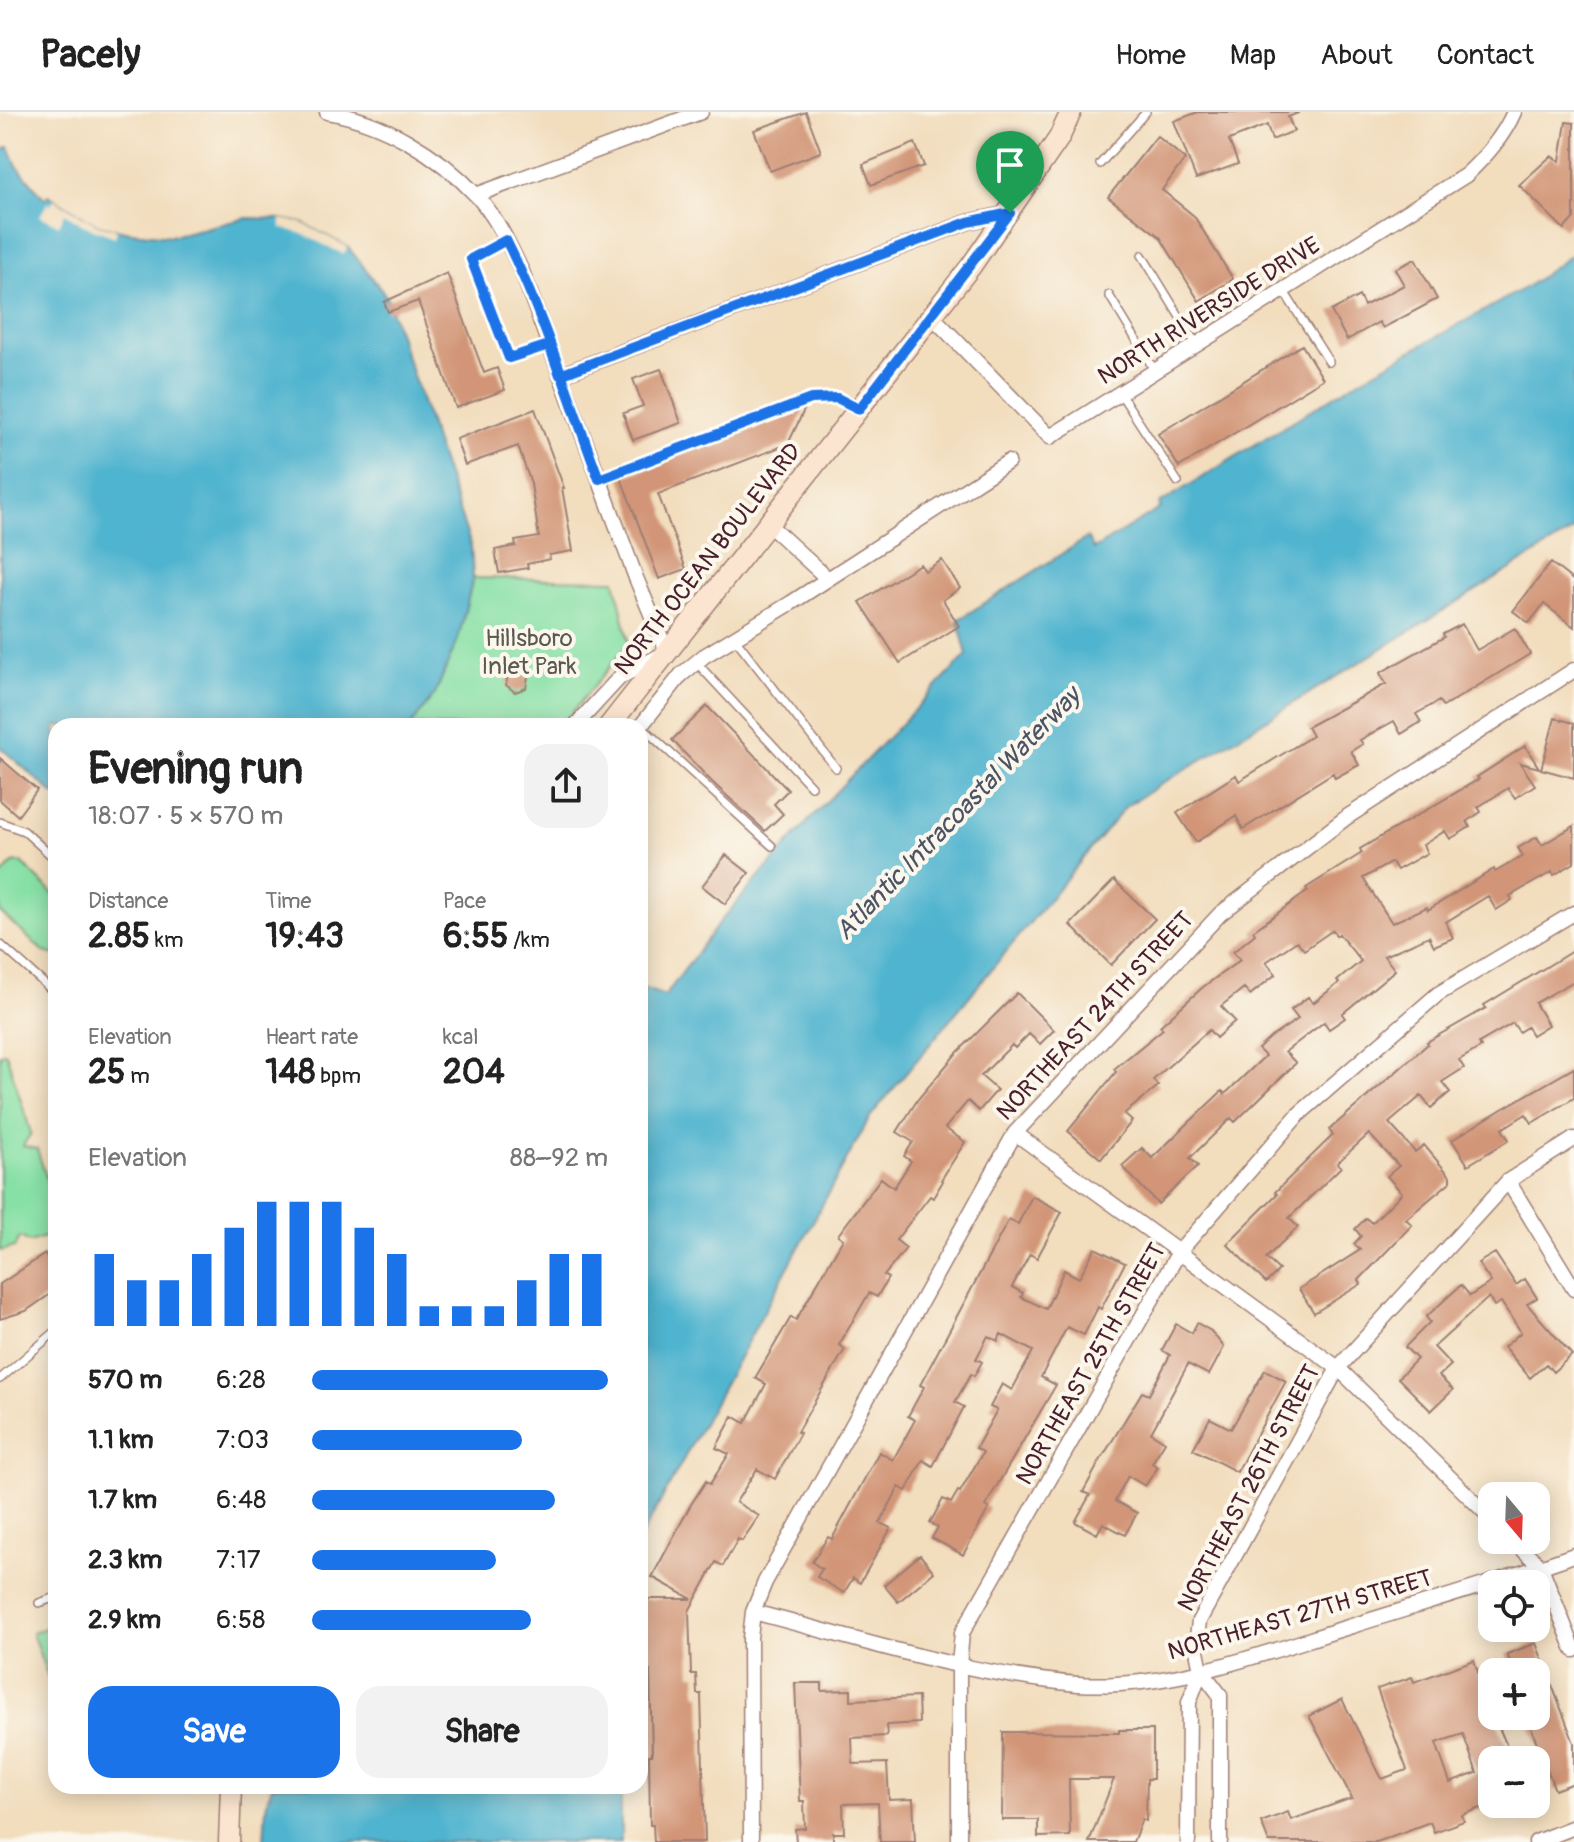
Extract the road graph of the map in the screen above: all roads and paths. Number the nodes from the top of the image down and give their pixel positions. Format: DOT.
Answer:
graph roads {
  1 [pos="327,112"];
  2 [pos="701,112"];
  3 [pos="1071,112"];
  4 [pos="1146,112"];
  5 [pos="1514,112"];
  6 [pos="1100,164"];
  7 [pos="476,195"];
  8 [pos="1010,213"];
  9 [pos="506,240"];
  10 [pos="1142,255"];
  11 [pos="1283,290"];
  12 [pos="1109,295"];
  13 [pos="932,316"];
  14 [pos="549,345"];
  15 [pos="1197,345"];
  16 [pos="1329,362"];
  17 [pos="1155,371"];
  18 [pos="560,375"];
  19 [pos="1120,393"];
  20 [pos="859,409"];
  21 [pos="1008,462"];
  22 [pos="599,479"];
  23 [pos="1178,482"];
  24 [pos="768,524"];
  25 [pos="828,579"];
  26 [pos="734,637"];
  27 [pos="667,652"];
  28 [pos="696,662"];
  29 [pos="1574,670"];
  30 [pos="582,718"];
  31 [pos="615,718"];
  32 [pos="646,718"];
  33 [pos="648,733"];
  34 [pos="836,768"];
  35 [pos="811,786"];
  36 [pos="0,822"];
  37 [pos="772,846"];
  38 [pos="48,853"];
  39 [pos="1574,913"];
  40 [pos="0,944"];
  41 [pos="48,987"];
  42 [pos="1015,1133"];
  43 [pos="1574,1139"];
  44 [pos="1508,1181"];
  45 [pos="1179,1252"];
  46 [pos="1574,1289"];
  47 [pos="48,1338"];
  48 [pos="1338,1368"];
  49 [pos="0,1379"];
  50 [pos="1478,1505"];
  51 [pos="1528,1554"];
  52 [pos="1574,1555"];
  53 [pos="1541,1567"];
  54 [pos="48,1600"];
  55 [pos="39,1603"];
  56 [pos="753,1612"];
  57 [pos="1574,1650"];
  58 [pos="959,1665"];
  59 [pos="1201,1670"];
  60 [pos="231,1794"];
  61 [pos="1574,1827"];
  62 [pos="229,1842"];
  63 [pos="751,1842"];
  64 [pos="959,1842"];
  65 [pos="1188,1842"];
  66 [pos="1220,1842"];
  67 [pos="1536,1842"];
  1 -- 7 [label="street"];
  2 -- 7 [label="street"];
  3 -- 8 [label="main road, NORTH OCEAN BOULEVARD"];
  4 -- 6 [label="lane"];
  5 -- 11 [label="street, NORTH RIVERSIDE DRIVE"];
  7 -- 9 [label="street"];
  8 -- 13 [label="main road, NORTH OCEAN BOULEVARD"];
  8 -- 18 [label="street"];
  9 -- 14 [label="street"];
  9 -- 14 [label="lane"];
  10 -- 15 [label="lane"];
  11 -- 15 [label="street, NORTH RIVERSIDE DRIVE"];
  11 -- 16 [label="lane"];
  12 -- 17 [label="lane"];
  13 -- 19 [label="street, NORTH RIVERSIDE DRIVE"];
  13 -- 20 [label="main road, NORTH OCEAN BOULEVARD"];
  14 -- 18 [label="street"];
  15 -- 17 [label="street, NORTH RIVERSIDE DRIVE"];
  17 -- 19 [label="street, NORTH RIVERSIDE DRIVE"];
  18 -- 22 [label="street"];
  19 -- 23 [label="lane"];
  20 -- 22 [label="lane"];
  20 -- 24 [label="main road, NORTH OCEAN BOULEVARD"];
  21 -- 25 [label="street"];
  22 -- 27 [label="street"];
  24 -- 25 [label="street"];
  24 -- 27 [label="main road, NORTH OCEAN BOULEVARD"];
  25 -- 26 [label="street"];
  26 -- 28 [label="street"];
  26 -- 34 [label="lane"];
  27 -- 30 [label="street"];
  27 -- 31 [label="main road, NORTH OCEAN BOULEVARD"];
  28 -- 32 [label="street"];
  28 -- 35 [label="lane"];
  29 -- 42 [label="street, NORTHEAST 24TH STREET"];
  33 -- 37 [label="lane"];
  36 -- 38 [label="lane"];
  39 -- 45 [label="street, NORTHEAST 25TH STREET"];
  40 -- 41 [label="lane"];
  42 -- 45 [label="street"];
  42 -- 56 [label="street, NORTHEAST 24TH STREET"];
  43 -- 44 [label="street, NORTHEAST 26TH STREET"];
  44 -- 46 [label="street"];
  44 -- 48 [label="street, NORTHEAST 26TH STREET"];
  45 -- 48 [label="street"];
  45 -- 58 [label="street, NORTHEAST 25TH STREET"];
  47 -- 49 [label="lane"];
  48 -- 50 [label="street"];
  48 -- 59 [label="street, NORTHEAST 26TH STREET"];
  51 -- 53 [label="street"];
  52 -- 53 [label="street, NORTHEAST 27TH STREET"];
  53 -- 57 [label="street"];
  53 -- 59 [label="street, NORTHEAST 27TH STREET"];
  54 -- 55 [label="lane"];
  56 -- 58 [label="street, NORTHEAST 27TH STREET"];
  56 -- 63 [label="street, NORTHEAST 24TH STREET"];
  58 -- 59 [label="street, NORTHEAST 27TH STREET"];
  58 -- 64 [label="street, NORTHEAST 25TH STREET"];
  59 -- 65 [label="street"];
  59 -- 66 [label="street"];
  60 -- 62 [label="main road"];
  61 -- 67 [label="street"];
}
